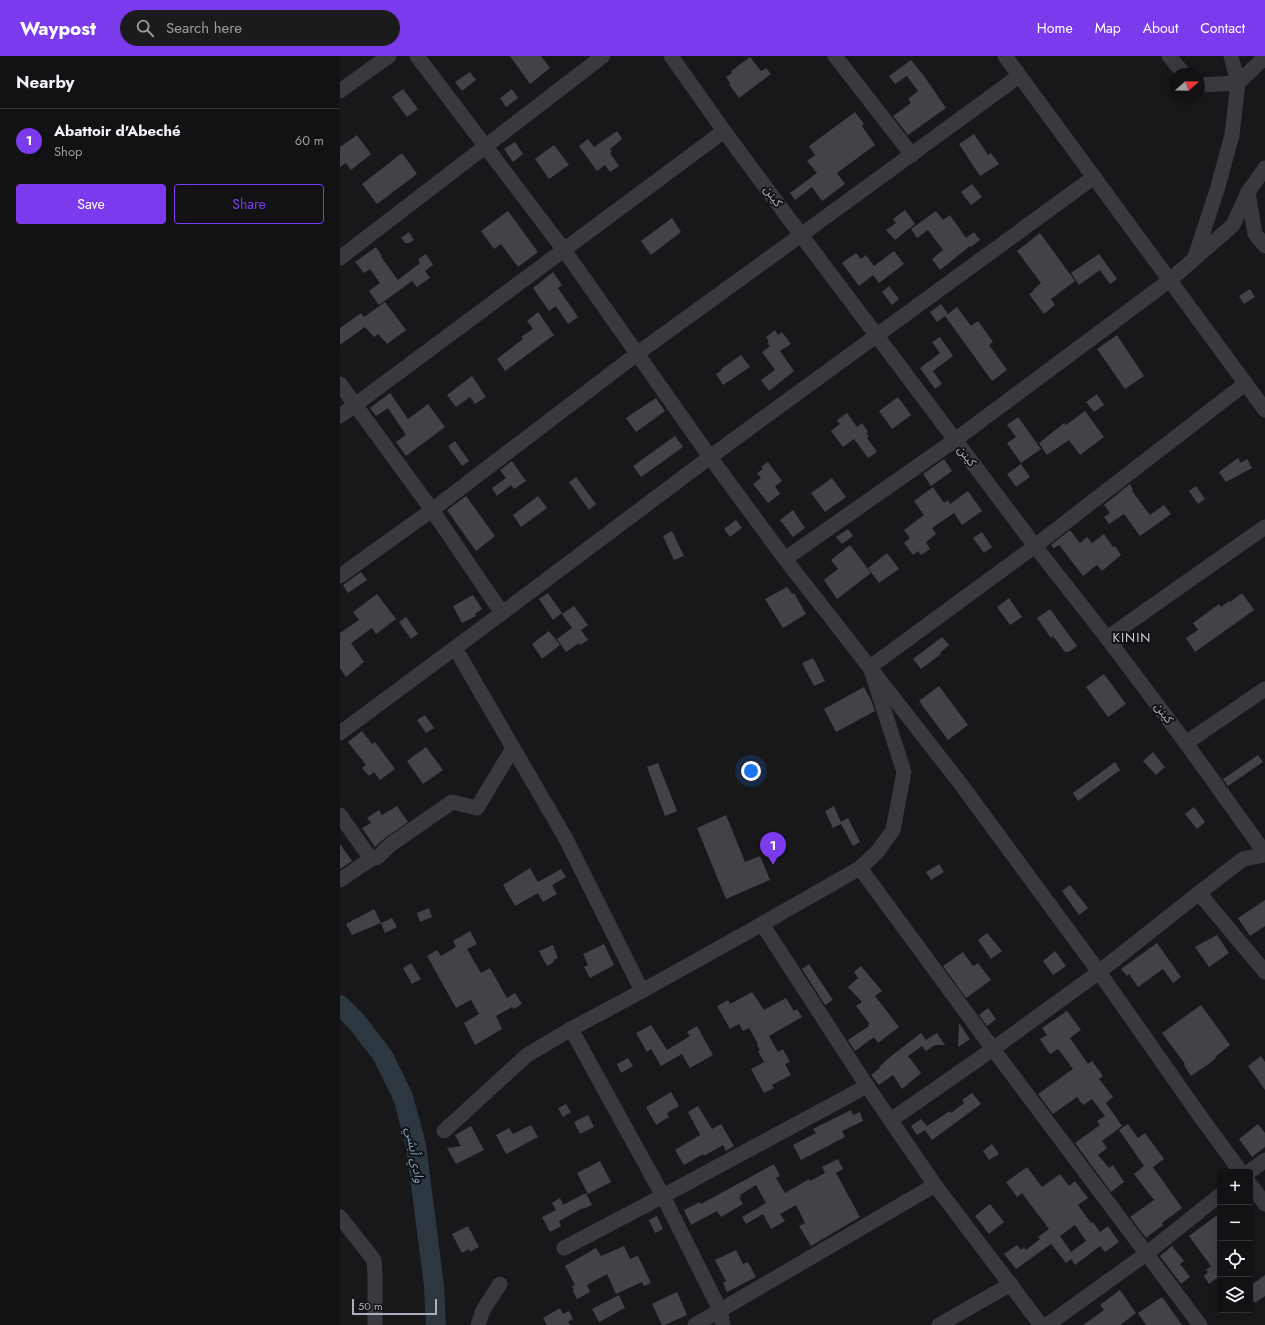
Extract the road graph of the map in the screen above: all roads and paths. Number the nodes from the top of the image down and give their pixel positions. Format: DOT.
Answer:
graph roads {
  1 [pos="388,56"];
  2 [pos="417,56"];
  3 [pos="603,56"];
  4 [pos="672,56"];
  5 [pos="835,56"];
  6 [pos="1004,56"];
  7 [pos="1169,56"];
  8 [pos="1231,56"];
  9 [pos="1265,57"];
  10 [pos="1179,68"];
  11 [pos="1019,76"];
  12 [pos="1238,83"];
  13 [pos="1205,85"];
  14 [pos="340,91"];
  15 [pos="724,131"];
  16 [pos="486,146"];
  17 [pos="912,154"];
  18 [pos="1265,168"];
  19 [pos="1094,177"];
  20 [pos="1248,192"];
  21 [pos="802,235"];
  22 [pos="1265,246"];
  23 [pos="564,250"];
  24 [pos="340,258"];
  25 [pos="1195,258"];
  26 [pos="1170,280"];
  27 [pos="877,335"];
  28 [pos="638,353"];
  29 [pos="1246,383"];
  30 [pos="340,384"];
  31 [pos="356,404"];
  32 [pos="1265,410"];
  33 [pos="340,416"];
  34 [pos="955,440"];
  35 [pos="710,457"];
  36 [pos="432,510"];
  37 [pos="1265,527"];
  38 [pos="1035,546"];
  39 [pos="785,559"];
  40 [pos="340,576"];
  41 [pos="502,613"];
  42 [pos="1107,638"];
  43 [pos="455,648"];
  44 [pos="870,667"];
  45 [pos="1265,689"];
  46 [pos="340,733"];
  47 [pos="1186,743"];
  48 [pos="513,748"];
  49 [pos="340,815"];
  50 [pos="1265,854"];
  51 [pos="371,859"];
  52 [pos="860,868"];
  53 [pos="340,880"];
  54 [pos="1199,893"];
  55 [pos="762,924"];
  56 [pos="1099,972"];
  57 [pos="1265,972"];
  58 [pos="642,991"];
  59 [pos="571,1029"];
  60 [pos="993,1050"];
  61 [pos="868,1086"];
  62 [pos="891,1120"];
  63 [pos="444,1131"];
  64 [pos="1265,1160"];
  65 [pos="1240,1169"];
  66 [pos="1253,1169"];
  67 [pos="936,1185"];
  68 [pos="1253,1188"];
  69 [pos="663,1196"];
  70 [pos="1217,1197"];
  71 [pos="1265,1204"];
  72 [pos="340,1217"];
  73 [pos="564,1248"];
  74 [pos="1146,1254"];
  75 [pos="500,1284"];
  76 [pos="1011,1284"];
  77 [pos="720,1310"];
  78 [pos="374,1325"];
  79 [pos="478,1325"];
  80 [pos="695,1325"];
  81 [pos="723,1325"];
  82 [pos="939,1325"];
  83 [pos="1041,1325"];
  84 [pos="1047,1325"];
  85 [pos="1200,1325"];
  1 -- 14 [label="street"];
  2 -- 16 [label="street"];
  3 -- 16 [label="street"];
  4 -- 15 [label="street, كينن"];
  5 -- 17 [label="street"];
  6 -- 11 [label="street"];
  7 -- 10 [label="street"];
  8 -- 12 [label="street"];
  9 -- 12 [label="street"];
  11 -- 17 [label="street"];
  11 -- 19 [label="street"];
  12 -- 13 [label="street"];
  12 -- 25 [label="street"];
  15 -- 21 [label="street, كينن"];
  15 -- 23 [label="street"];
  16 -- 23 [label="street"];
  16 -- 24 [label="street"];
  17 -- 21 [label="street"];
  18 -- 20 [label="street"];
  19 -- 26 [label="street"];
  19 -- 27 [label="street"];
  20 -- 22 [label="street"];
  20 -- 25 [label="street"];
  21 -- 27 [label="street, كينن"];
  21 -- 28 [label="street"];
  23 -- 28 [label="street"];
  23 -- 31 [label="street"];
  25 -- 26 [label="street"];
  26 -- 29 [label="street"];
  26 -- 34 [label="street"];
  27 -- 34 [label="street, كينن"];
  27 -- 35 [label="street"];
  28 -- 35 [label="street"];
  28 -- 36 [label="street"];
  29 -- 32 [label="street"];
  29 -- 38 [label="street"];
  30 -- 31 [label="street"];
  31 -- 33 [label="street"];
  31 -- 36 [label="street"];
  34 -- 38 [label="street, كينن"];
  34 -- 39 [label="street"];
  35 -- 39 [label="street"];
  35 -- 41 [label="street"];
  36 -- 40 [label="street"];
  36 -- 41 [label="street"];
  37 -- 42 [label="street"];
  38 -- 42 [label="street, كينن"];
  38 -- 44 [label="street"];
  39 -- 44 [label="street"];
  41 -- 43 [label="street"];
  42 -- 47 [label="street, كينن"];
  43 -- 46 [label="street"];
  43 -- 48 [label="street"];
  44 -- 52 [label="street"];
  44 -- 56 [label="street"];
  45 -- 47 [label="street"];
  47 -- 50 [label="street, كينن"];
  48 -- 51 [label="street"];
  48 -- 58 [label="street"];
  49 -- 51 [label="street"];
  50 -- 54 [label="street, كينن"];
  51 -- 53 [label="street"];
  52 -- 55 [label="street"];
  52 -- 60 [label="street"];
  54 -- 56 [label="street, كينن"];
  54 -- 57 [label="street"];
  55 -- 58 [label="street"];
  55 -- 61 [label="street"];
  56 -- 60 [label="street, كينن"];
  56 -- 65 [label="street"];
  58 -- 59 [label="street"];
  59 -- 63 [label="street"];
  59 -- 69 [label="street"];
  60 -- 62 [label="street, كينن"];
  60 -- 74 [label="street"];
  61 -- 62 [label="street"];
  61 -- 69 [label="street"];
  62 -- 67 [label="street"];
  64 -- 66 [label="street"];
  67 -- 76 [label="street"];
  67 -- 77 [label="street"];
  68 -- 71 [label="street"];
  69 -- 73 [label="street"];
  69 -- 77 [label="street"];
  70 -- 74 [label="street"];
  72 -- 78 [label="street"];
  74 -- 84 [label="street"];
  74 -- 85 [label="street"];
  75 -- 79 [label="street"];
  76 -- 82 [label="street"];
  76 -- 83 [label="street"];
  77 -- 80 [label="street"];
  77 -- 81 [label="street"];
}
